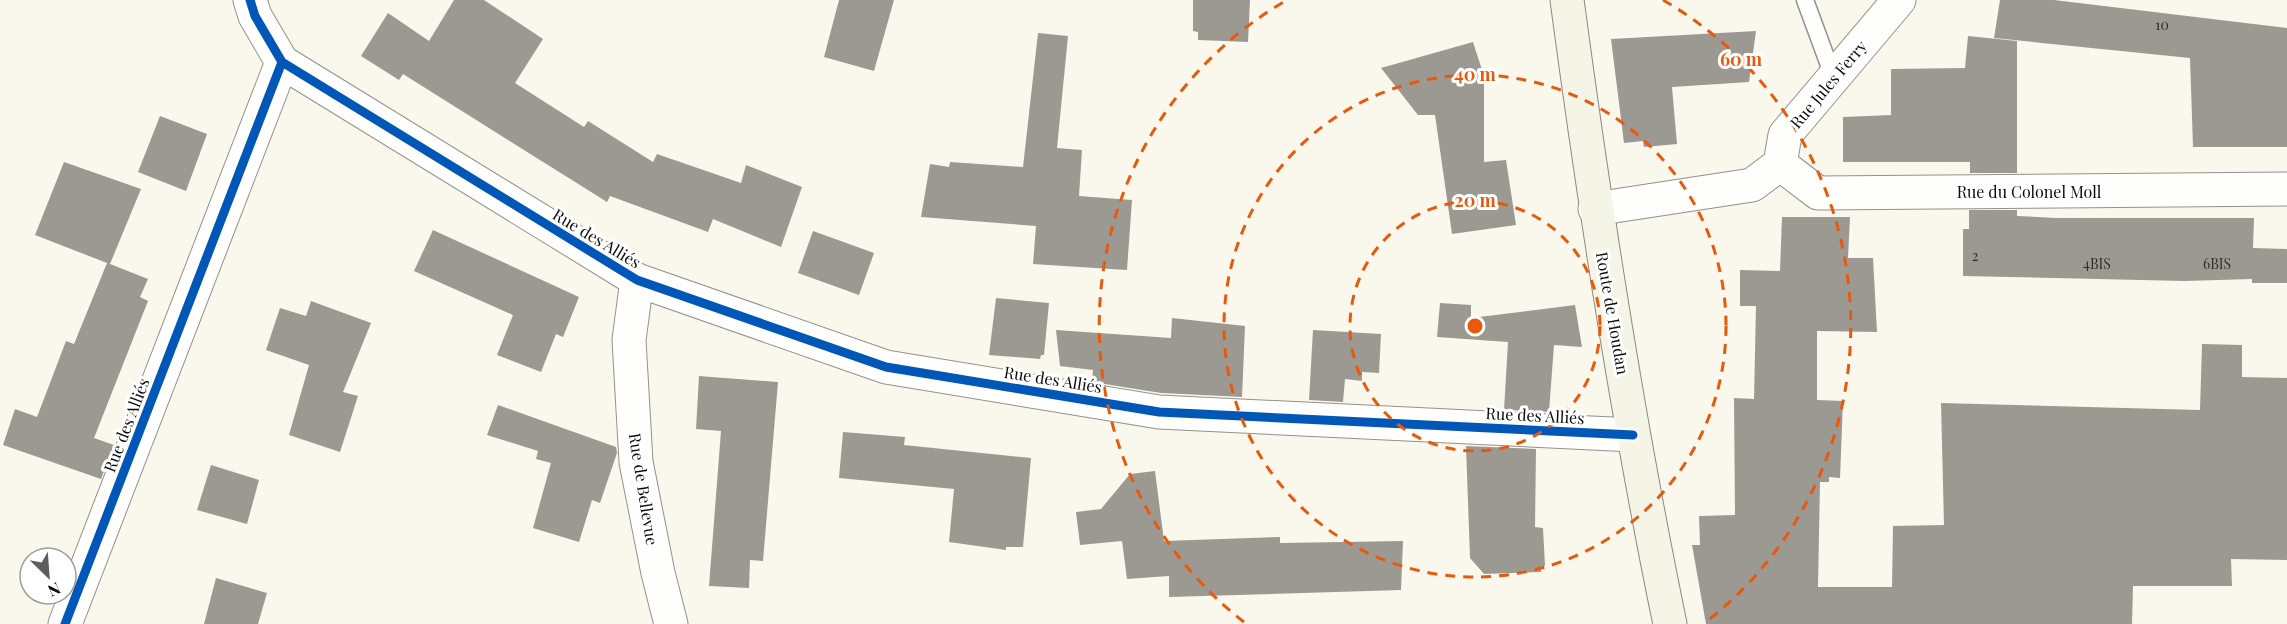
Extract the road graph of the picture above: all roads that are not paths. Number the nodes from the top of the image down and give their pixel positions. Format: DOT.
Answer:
graph roads {
  1 [pos="250,0"];
  2 [pos="1567,0"];
  3 [pos="1805,0"];
  4 [pos="1899,0"];
  5 [pos="282,62"];
  6 [pos="1833,76"];
  7 [pos="1780,164"];
  8 [pos="2287,189"];
  9 [pos="1595,209"];
  10 [pos="638,280"];
  11 [pos="1633,435"];
  12 [pos="65,624"];
  13 [pos="671,624"];
  14 [pos="1670,624"];
  1 -- 5 [label="street"];
  2 -- 9 [label="main road, Route de Houdan"];
  3 -- 6 [label="lane"];
  4 -- 6 [label="street, Rue Jules Ferry"];
  5 -- 10 [label="street, Rue des Alliés"];
  5 -- 12 [label="street, Rue des Alliés"];
  6 -- 7 [label="street, Rue Jules Ferry"];
  7 -- 8 [label="street, Rue du Colonel Moll"];
  7 -- 9 [label="street"];
  9 -- 11 [label="main road, Route de Houdan"];
  10 -- 11 [label="street, Rue des Alliés"];
  10 -- 13 [label="street, Rue de Bellevue"];
  11 -- 14 [label="main road, Route de Houdan"];
}
